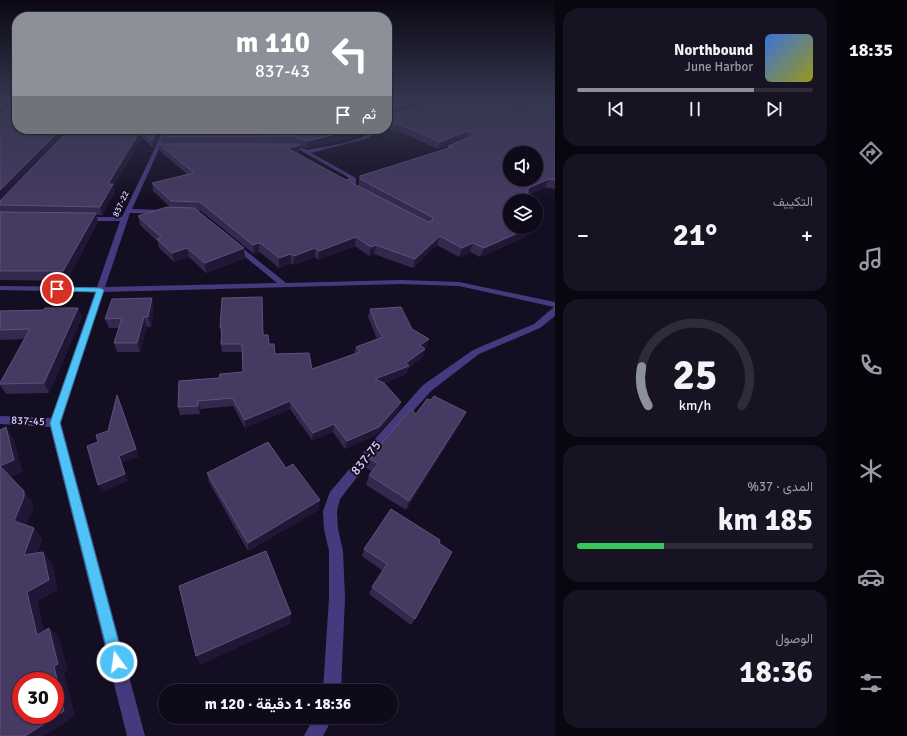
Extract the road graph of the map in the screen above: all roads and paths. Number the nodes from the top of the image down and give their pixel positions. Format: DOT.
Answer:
graph roads {
  1 [pos="164,134"];
  2 [pos="373,134"];
  3 [pos="278,147"];
  4 [pos="157,148"];
  5 [pos="165,148"];
  6 [pos="306,152"];
  7 [pos="361,178"];
  8 [pos="354,179"];
  9 [pos="368,196"];
  10 [pos="128,211"];
  11 [pos="175,212"];
  12 [pos="78,219"];
  13 [pos="124,220"];
  14 [pos="229,239"];
  15 [pos="284,285"];
  16 [pos="0,288"];
  17 [pos="100,290"];
  18 [pos="555,305"];
  19 [pos="555,310"];
  20 [pos="0,420"];
  21 [pos="55,423"];
  22 [pos="332,684"];
  23 [pos="320,724"];
  24 [pos="136,736"];
  25 [pos="312,736"];
  1 -- 4 [label="street, 837-22"];
  2 -- 6 [label="street"];
  3 -- 6 [label="street"];
  4 -- 5 [label="street"];
  4 -- 10 [label="street, 837-22"];
  6 -- 8 [label="street"];
  7 -- 8 [label="street"];
  8 -- 9 [label="street"];
  10 -- 11 [label="street"];
  10 -- 13 [label="street, 837-22"];
  12 -- 13 [label="street"];
  13 -- 17 [label="street, 837-22"];
  14 -- 15 [label="street"];
  15 -- 17 [label="street"];
  15 -- 18 [label="street"];
  16 -- 17 [label="street"];
  17 -- 21 [label="street, 837-22"];
  19 -- 22 [label="street, 837-75"];
  20 -- 21 [label="street, 837-45"];
  21 -- 24 [label="street"];
  23 -- 25 [label="street"];
}
